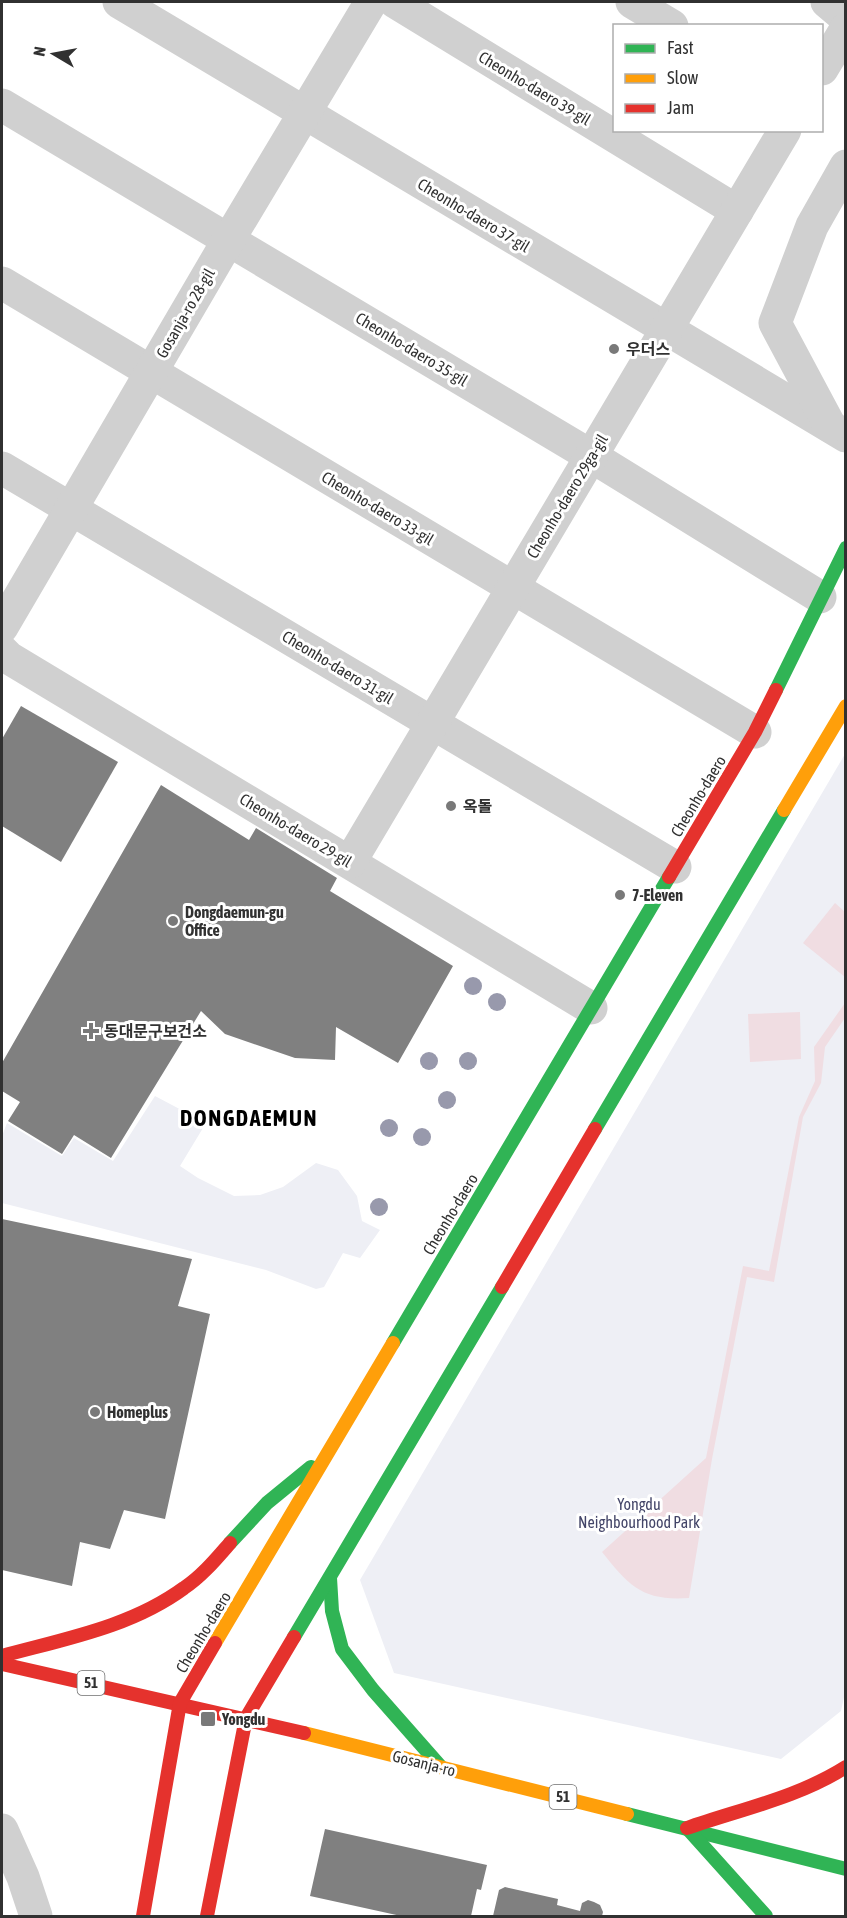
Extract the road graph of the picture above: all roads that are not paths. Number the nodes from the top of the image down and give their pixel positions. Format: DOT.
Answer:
graph roads {
  1 [pos="119,2"];
  2 [pos="371,2"];
  3 [pos="395,2"];
  4 [pos="632,2"];
  5 [pos="827,2"];
  6 [pos="846,18"];
  7 [pos="669,24"];
  8 [pos="846,28"];
  9 [pos="823,67"];
  10 [pos="2,105"];
  11 [pos="304,113"];
  12 [pos="784,132"];
  13 [pos="846,166"];
  14 [pos="737,211"];
  15 [pos="229,238"];
  16 [pos="2,283"];
  17 [pos="666,330"];
  18 [pos="150,372"];
  19 [pos="838,431"];
  20 [pos="591,456"];
  21 [pos="2,468"];
  22 [pos="70,509"];
  23 [pos="846,548"];
  24 [pos="513,588"];
  25 [pos="820,597"];
  26 [pos="2,627"];
  27 [pos="2,651"];
  28 [pos="846,706"];
  29 [pos="433,723"];
  30 [pos="755,732"];
  31 [pos="350,862"];
  32 [pos="675,867"];
  33 [pos="591,1008"];
  34 [pos="328,1453"];
  35 [pos="330,1578"];
  36 [pos="2,1656"];
  37 [pos="2,1664"];
  38 [pos="180,1703"];
  39 [pos="246,1718"];
  40 [pos="440,1766"];
  41 [pos="846,1767"];
  42 [pos="687,1828"];
  43 [pos="2,1830"];
  44 [pos="846,1869"];
  45 [pos="36,1917"];
  46 [pos="143,1917"];
  47 [pos="207,1917"];
  48 [pos="766,1917"];
  1 -- 11 [label="street, Cheonho-daero 37-gil"];
  2 -- 11 [label="street, Gosanja-ro 28-gil"];
  3 -- 14 [label="street, Cheonho-daero 39-gil"];
  4 -- 7 [label="street"];
  5 -- 6 [label="street"];
  8 -- 9 [label="street"];
  10 -- 15 [label="street, Cheonho-daero 35-gil"];
  11 -- 15 [label="street, Gosanja-ro 28-gil"];
  11 -- 17 [label="street, Cheonho-daero 37-gil"];
  12 -- 14 [label="street, Cheonho-daero 29ga-gil"];
  13 -- 19 [label="street, Cheonho-daero 37-gil"];
  14 -- 17 [label="street, Cheonho-daero 29ga-gil"];
  15 -- 18 [label="street, Gosanja-ro 28-gil"];
  15 -- 20 [label="street, Cheonho-daero 35-gil"];
  16 -- 18 [label="street, Cheonho-daero 33-gil"];
  17 -- 19 [label="street, Cheonho-daero 37-gil"];
  17 -- 20 [label="street, Cheonho-daero 29ga-gil"];
  18 -- 22 [label="street, Gosanja-ro 28-gil"];
  18 -- 24 [label="street, Cheonho-daero 33-gil"];
  20 -- 24 [label="street, Cheonho-daero 29ga-gil"];
  20 -- 25 [label="street, Cheonho-daero 35-gil"];
  21 -- 22 [label="street, Cheonho-daero 31-gil"];
  22 -- 26 [label="street, Gosanja-ro 28-gil"];
  22 -- 29 [label="street, Cheonho-daero 31-gil"];
  23 -- 25 [label="main road, Cheonho-daero"];
  24 -- 29 [label="street, Cheonho-daero 29ga-gil"];
  24 -- 30 [label="street, Cheonho-daero 33-gil"];
  25 -- 30 [label="main road, Cheonho-daero"];
  27 -- 31 [label="street, Cheonho-daero 29-gil"];
  28 -- 35 [label="main road"];
  29 -- 31 [label="street, Cheonho-daero 29ga-gil"];
  29 -- 32 [label="street, Cheonho-daero 31-gil"];
  30 -- 32 [label="main road, Cheonho-daero"];
  31 -- 33 [label="street, Cheonho-daero 29-gil"];
  32 -- 33 [label="main road, Cheonho-daero"];
  33 -- 34 [label="main road, Cheonho-daero"];
  34 -- 36 [label="main road"];
  34 -- 38 [label="main road, Cheonho-daero"];
  35 -- 39 [label="main road"];
  35 -- 40 [label="main road"];
  37 -- 38 [label="main road, Gosanja-ro / 51"];
  38 -- 39 [label="main road, Gosanja-ro / 51"];
  38 -- 46 [label="main road, Cheonho-daero"];
  39 -- 40 [label="main road, Gosanja-ro / 51"];
  39 -- 47 [label="main road"];
  40 -- 42 [label="main road, Gosanja-ro / 51"];
  41 -- 42 [label="main road"];
  42 -- 44 [label="main road, Gosanja-ro / 51"];
  42 -- 48 [label="main road"];
  43 -- 45 [label="street"];
}
